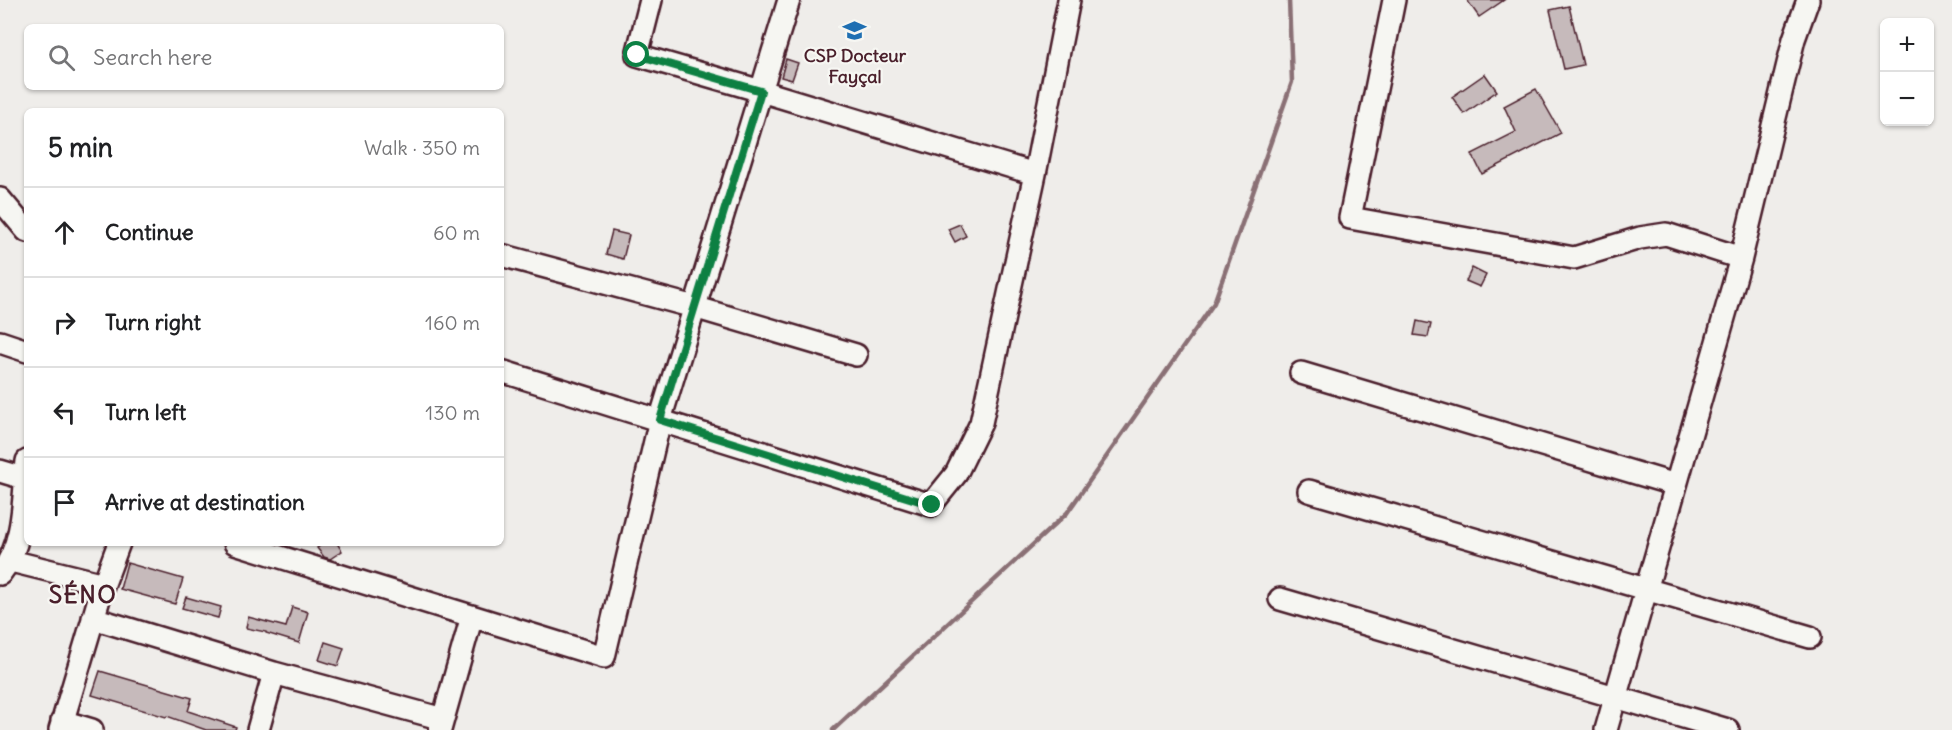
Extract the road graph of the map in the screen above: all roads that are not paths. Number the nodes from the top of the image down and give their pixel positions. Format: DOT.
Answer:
graph roads {
  1 [pos="651,0"];
  2 [pos="789,0"];
  3 [pos="1070,0"];
  4 [pos="1394,0"];
  5 [pos="1808,0"];
  6 [pos="761,91"];
  7 [pos="1035,174"];
  8 [pos="0,199"];
  9 [pos="24,227"];
  10 [pos="504,256"];
  11 [pos="1741,258"];
  12 [pos="694,307"];
  13 [pos="0,342"];
  14 [pos="24,350"];
  15 [pos="856,354"];
  16 [pos="504,372"];
  17 [pos="1301,373"];
  18 [pos="660,420"];
  19 [pos="0,471"];
  20 [pos="24,473"];
  21 [pos="1676,485"];
  22 [pos="1309,491"];
  23 [pos="24,492"];
  24 [pos="118,546"];
  25 [pos="255,546"];
  26 [pos="281,550"];
  27 [pos="5,568"];
  28 [pos="104,584"];
  29 [pos="1647,589"];
  30 [pos="1280,599"];
  31 [pos="472,616"];
  32 [pos="93,618"];
  33 [pos="1810,637"];
  34 [pos="274,673"];
  35 [pos="1616,697"];
  36 [pos="441,724"];
  37 [pos="61,726"];
  38 [pos="92,730"];
  39 [pos="258,730"];
  40 [pos="1606,730"];
  41 [pos="1728,730"];
  1 -- 6 [label="street"];
  2 -- 6 [label="street"];
  3 -- 7 [label="street"];
  4 -- 11 [label="street"];
  5 -- 11 [label="street"];
  6 -- 7 [label="street"];
  6 -- 12 [label="street"];
  7 -- 18 [label="street"];
  8 -- 9 [label="street"];
  10 -- 12 [label="street"];
  11 -- 21 [label="street"];
  12 -- 15 [label="street"];
  12 -- 18 [label="street"];
  13 -- 14 [label="street"];
  16 -- 18 [label="street"];
  17 -- 21 [label="street"];
  18 -- 31 [label="street"];
  19 -- 20 [label="street"];
  21 -- 29 [label="street"];
  22 -- 29 [label="street"];
  23 -- 27 [label="street"];
  24 -- 28 [label="street"];
  25 -- 26 [label="street"];
  26 -- 31 [label="street"];
  27 -- 28 [label="street"];
  28 -- 32 [label="street"];
  29 -- 33 [label="street"];
  29 -- 35 [label="street"];
  30 -- 35 [label="street"];
  31 -- 36 [label="street"];
  32 -- 34 [label="street"];
  32 -- 37 [label="street"];
  34 -- 36 [label="street"];
  34 -- 39 [label="street"];
  35 -- 40 [label="street"];
  35 -- 41 [label="street"];
  37 -- 38 [label="street"];
}
